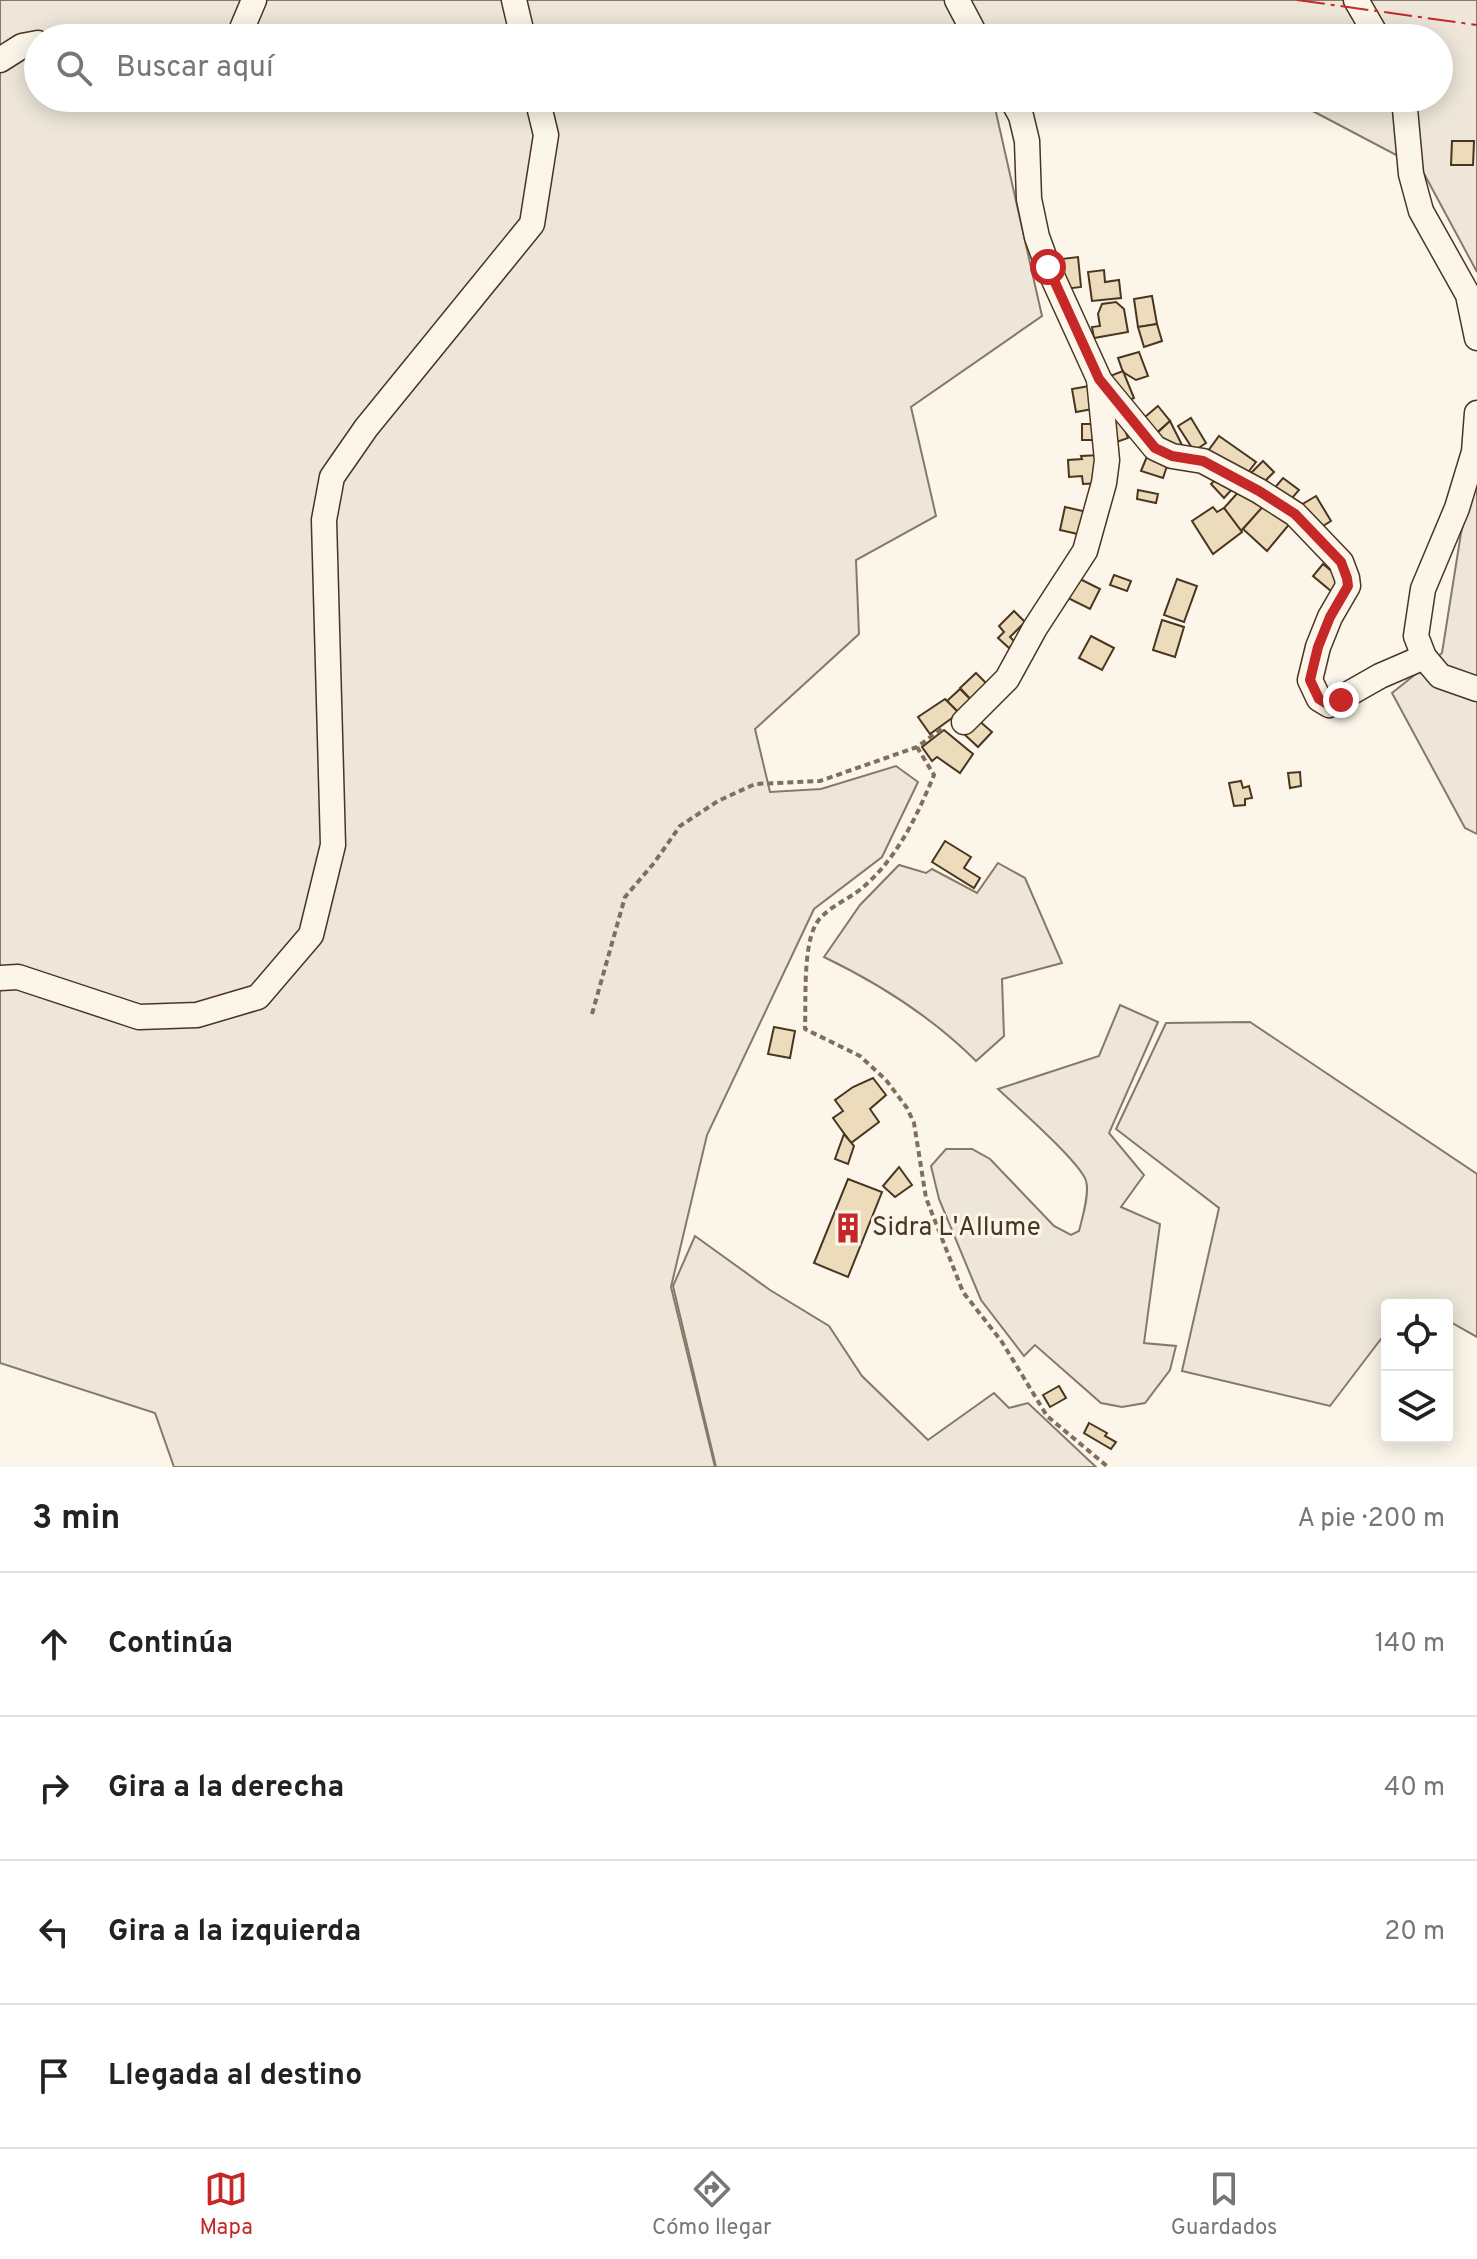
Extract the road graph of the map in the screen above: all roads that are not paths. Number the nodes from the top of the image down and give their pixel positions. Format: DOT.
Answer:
graph roads {
  1 [pos="254,0"];
  2 [pos="514,0"];
  3 [pos="957,0"];
  4 [pos="1356,0"];
  5 [pos="244,24"];
  6 [pos="520,24"];
  7 [pos="970,24"];
  8 [pos="1370,24"];
  9 [pos="24,46"];
  10 [pos="0,60"];
  11 [pos="540,112"];
  12 [pos="1019,112"];
  13 [pos="1405,112"];
  14 [pos="1477,338"];
  15 [pos="1099,379"];
  16 [pos="1477,413"];
  17 [pos="1424,657"];
  18 [pos="1477,689"];
  19 [pos="964,722"];
  20 [pos="0,978"];
  1 -- 5 [label="street"];
  2 -- 6 [label="street"];
  3 -- 7 [label="street"];
  4 -- 8 [label="street"];
  9 -- 10 [label="street"];
  11 -- 20 [label="street"];
  12 -- 15 [label="street"];
  13 -- 14 [label="street"];
  15 -- 17 [label="street"];
  15 -- 19 [label="street"];
  16 -- 17 [label="street"];
  17 -- 18 [label="street"];
}
